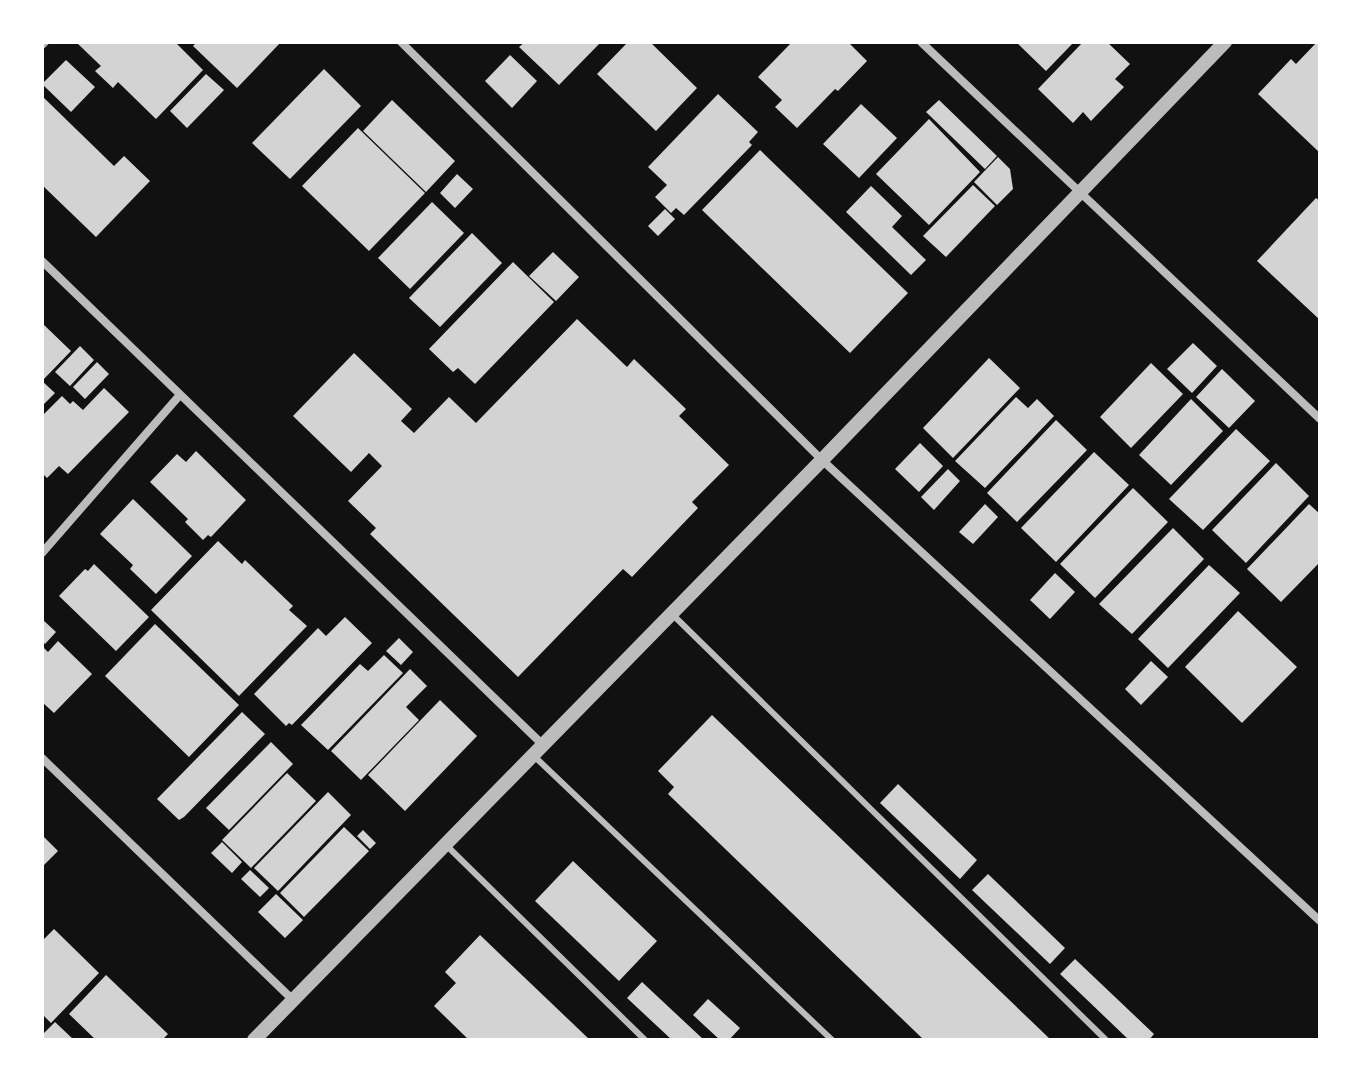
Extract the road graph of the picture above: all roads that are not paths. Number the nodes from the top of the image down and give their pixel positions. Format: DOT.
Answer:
graph roads {
  1 [pos="401,42"];
  2 [pos="921,42"];
  3 [pos="1225,42"];
  4 [pos="1081,193"];
  5 [pos="42,261"];
  6 [pos="179,396"];
  7 [pos="1320,419"];
  8 [pos="822,460"];
  9 [pos="42,553"];
  10 [pos="671,614"];
  11 [pos="537,749"];
  12 [pos="42,758"];
  13 [pos="445,844"];
  14 [pos="1320,921"];
  15 [pos="293,1000"];
  16 [pos="254,1040"];
  17 [pos="645,1040"];
  18 [pos="832,1040"];
  19 [pos="1106,1040"];
  1 -- 8 [label="street"];
  2 -- 4 [label="street"];
  3 -- 4 [label="street"];
  4 -- 7 [label="street"];
  4 -- 8 [label="street"];
  5 -- 6 [label="street"];
  6 -- 9 [label="street"];
  6 -- 11 [label="street"];
  8 -- 10 [label="street"];
  8 -- 14 [label="street"];
  10 -- 11 [label="street"];
  10 -- 19 [label="lane"];
  11 -- 13 [label="street"];
  11 -- 18 [label="lane"];
  12 -- 15 [label="street"];
  13 -- 15 [label="street"];
  13 -- 17 [label="lane"];
  15 -- 16 [label="street"];
}
